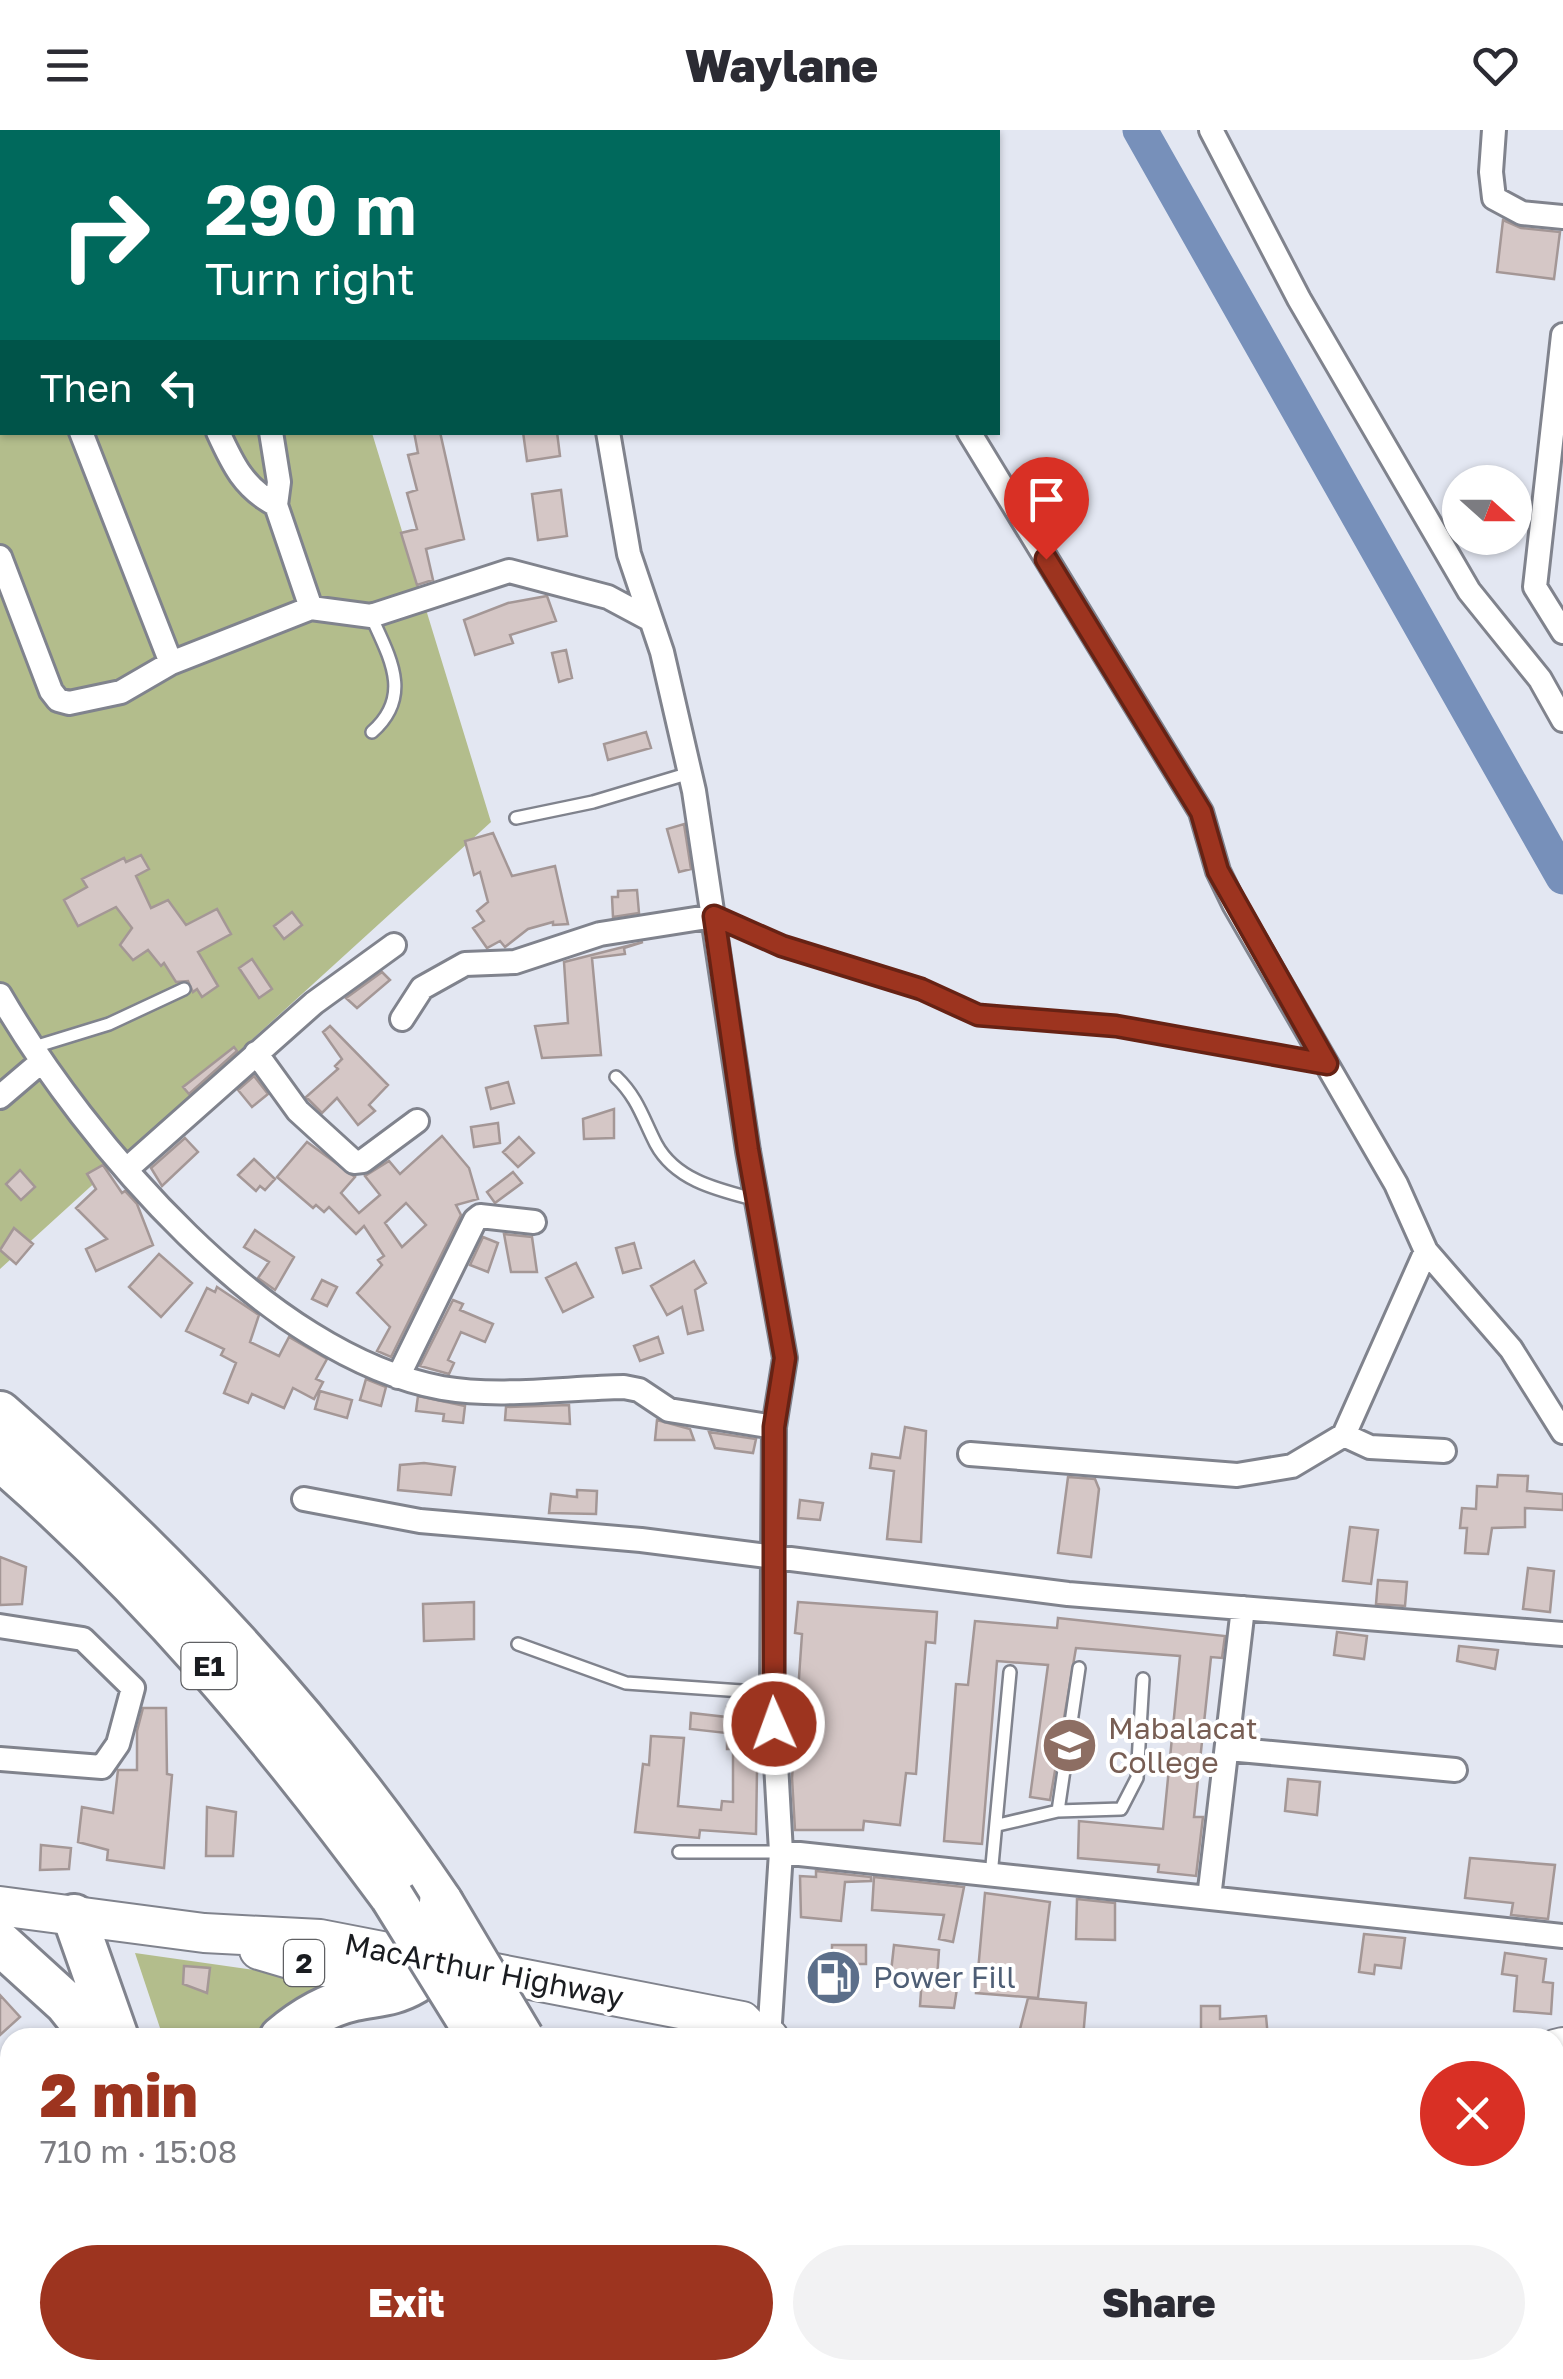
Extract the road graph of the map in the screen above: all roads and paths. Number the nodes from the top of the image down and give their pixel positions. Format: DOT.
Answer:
graph roads {
  1 [pos="1211,130"];
  2 [pos="1494,130"];
  3 [pos="1563,217"];
  4 [pos="1563,335"];
  5 [pos="82,435"];
  6 [pos="219,435"];
  7 [pos="271,435"];
  8 [pos="609,435"];
  9 [pos="971,435"];
  10 [pos="276,505"];
  11 [pos="0,558"];
  12 [pos="311,608"];
  13 [pos="372,616"];
  14 [pos="651,620"];
  15 [pos="1563,632"];
  16 [pos="171,663"];
  17 [pos="1563,720"];
  18 [pos="372,732"];
  19 [pos="690,773"];
  20 [pos="516,818"];
  21 [pos="714,916"];
  22 [pos="394,945"];
  23 [pos="184,989"];
  24 [pos="0,996"];
  25 [pos="402,1019"];
  26 [pos="256,1053"];
  27 [pos="36,1055"];
  28 [pos="1327,1064"];
  29 [pos="616,1077"];
  30 [pos="0,1098"];
  31 [pos="417,1120"];
  32 [pos="128,1168"];
  33 [pos="757,1200"];
  34 [pos="534,1222"];
  35 [pos="1426,1252"];
  36 [pos="398,1377"];
  37 [pos="0,1413"];
  38 [pos="774,1427"];
  39 [pos="1563,1432"];
  40 [pos="1344,1435"];
  41 [pos="1444,1451"];
  42 [pos="970,1454"];
  43 [pos="0,1459"];
  44 [pos="304,1499"];
  45 [pos="774,1560"];
  46 [pos="1243,1608"];
  47 [pos="0,1626"];
  48 [pos="1563,1634"];
  49 [pos="518,1644"];
  50 [pos="1079,1668"];
  51 [pos="1010,1672"];
  52 [pos="1143,1680"];
  53 [pos="772,1692"];
  54 [pos="1228,1749"];
  55 [pos="0,1760"];
  56 [pos="1455,1770"];
  57 [pos="1058,1811"];
  58 [pos="998,1824"];
  59 [pos="679,1852"];
  60 [pos="782,1852"];
  61 [pos="991,1876"];
  62 [pos="1209,1898"];
  63 [pos="0,1906"];
  64 [pos="85,1917"];
  65 [pos="204,1933"];
  66 [pos="1563,1936"];
  67 [pos="0,1943"];
  68 [pos="416,1982"];
  69 [pos="86,2028"];
  70 [pos="113,2028"];
  71 [pos="134,2028"];
  72 [pos="297,2028"];
  73 [pos="473,2028"];
  74 [pos="516,2028"];
  75 [pos="656,2028"];
  76 [pos="751,2028"];
  77 [pos="762,2028"];
  1 -- 17 [label="street"];
  2 -- 3 [label="street"];
  4 -- 15 [label="street"];
  5 -- 16 [label="street"];
  6 -- 10 [label="street"];
  7 -- 10 [label="street"];
  8 -- 14 [label="street"];
  9 -- 28 [label="street"];
  10 -- 12 [label="street"];
  11 -- 16 [label="street"];
  12 -- 13 [label="street"];
  12 -- 16 [label="street"];
  13 -- 14 [label="street"];
  13 -- 18 [label="lane"];
  14 -- 19 [label="street"];
  19 -- 20 [label="lane"];
  19 -- 21 [label="street"];
  21 -- 25 [label="street"];
  21 -- 28 [label="lane"];
  21 -- 33 [label="street"];
  22 -- 26 [label="street"];
  23 -- 27 [label="lane"];
  24 -- 27 [label="street"];
  26 -- 31 [label="street"];
  26 -- 32 [label="street"];
  27 -- 30 [label="street"];
  27 -- 32 [label="street"];
  28 -- 35 [label="street"];
  29 -- 33 [label="lane"];
  32 -- 36 [label="street"];
  33 -- 38 [label="street"];
  34 -- 36 [label="street"];
  35 -- 39 [label="street"];
  35 -- 40 [label="street"];
  36 -- 38 [label="street"];
  37 -- 74 [label="highway, E1, bridge"];
  38 -- 45 [label="street"];
  40 -- 41 [label="street"];
  40 -- 42 [label="street"];
  43 -- 73 [label="highway, E1, bridge"];
  44 -- 45 [label="street"];
  45 -- 46 [label="street"];
  45 -- 53 [label="street"];
  46 -- 48 [label="street"];
  46 -- 54 [label="street"];
  47 -- 55 [label="street"];
  49 -- 53 [label="lane"];
  50 -- 57 [label="lane"];
  51 -- 58 [label="lane"];
  52 -- 57 [label="lane"];
  53 -- 60 [label="street"];
  54 -- 56 [label="street"];
  54 -- 62 [label="street"];
  57 -- 58 [label="lane"];
  58 -- 61 [label="lane"];
  59 -- 60 [label="lane"];
  60 -- 61 [label="street"];
  60 -- 77 [label="street"];
  61 -- 62 [label="street"];
  62 -- 66 [label="street"];
  63 -- 64 [label="highway, MacArthur Highway / 2"];
  64 -- 65 [label="highway, MacArthur Highway / 2"];
  64 -- 70 [label="highway"];
  64 -- 71 [label="highway"];
  65 -- 68 [label="highway, MacArthur Highway / 2"];
  65 -- 76 [label="highway, MacArthur Highway / 2"];
  67 -- 69 [label="highway"];
  68 -- 72 [label="highway"];
  68 -- 75 [label="highway, MacArthur Highway / 2"];
}
